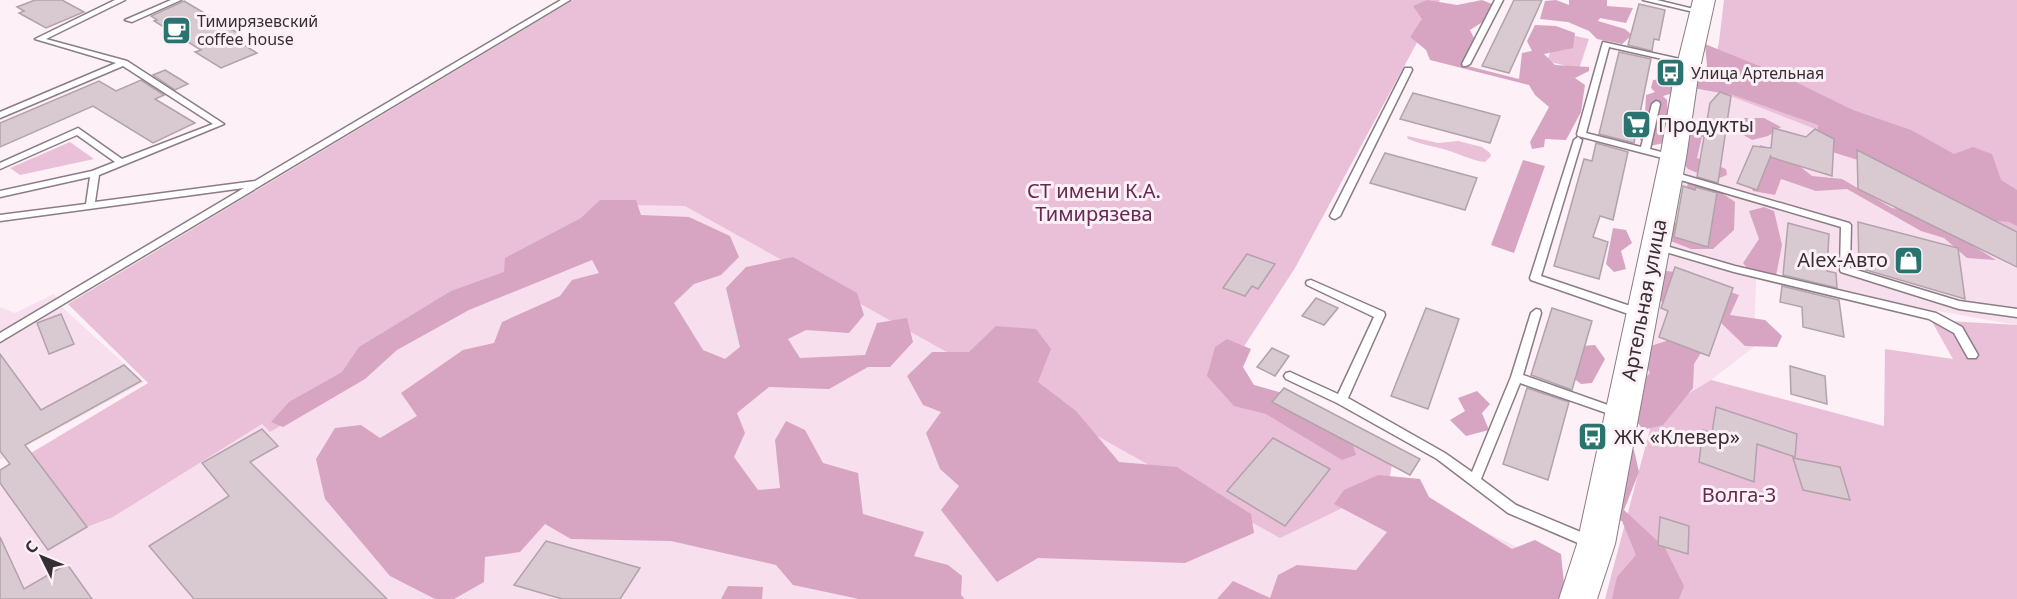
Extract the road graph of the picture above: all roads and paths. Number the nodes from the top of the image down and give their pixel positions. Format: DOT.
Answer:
graph roads {
  1 [pos="121,0"];
  2 [pos="177,0"];
  3 [pos="566,0"];
  4 [pos="1499,0"];
  5 [pos="1647,0"];
  6 [pos="1703,6"];
  7 [pos="129,20"];
  8 [pos="124,63"];
  9 [pos="1689,63"];
  10 [pos="1466,64"];
  11 [pos="1408,70"];
  12 [pos="1656,104"];
  13 [pos="0,115"];
  14 [pos="1578,140"];
  15 [pos="1645,150"];
  16 [pos="122,163"];
  17 [pos="0,166"];
  18 [pos="1672,166"];
  19 [pos="95,173"];
  20 [pos="261,183"];
  21 [pos="0,194"];
  22 [pos="90,207"];
  23 [pos="1335,216"];
  24 [pos="0,218"];
  25 [pos="1655,246"];
  26 [pos="1311,283"];
  27 [pos="1536,313"];
  28 [pos="1641,314"];
  29 [pos="2017,314"];
  30 [pos="0,338"];
  31 [pos="1972,355"];
  32 [pos="1290,376"];
  33 [pos="1517,377"];
  34 [pos="1341,400"];
  35 [pos="1621,413"];
  36 [pos="1474,482"];
  37 [pos="1596,544"];
  38 [pos="1578,599"];
  1 -- 8 [label="lane"];
  2 -- 7 [label="lane"];
  3 -- 20 [label="lane"];
  4 -- 10 [label="lane"];
  5 -- 6 [label="lane"];
  6 -- 9 [label="street, Артельная улица"];
  8 -- 13 [label="lane"];
  8 -- 16 [label="lane"];
  9 -- 15 [label="lane"];
  9 -- 18 [label="street, Артельная улица"];
  11 -- 23 [label="lane"];
  12 -- 15 [label="lane"];
  14 -- 28 [label="lane"];
  15 -- 18 [label="lane"];
  16 -- 17 [label="lane"];
  16 -- 19 [label="lane"];
  18 -- 25 [label="street, Артельная улица"];
  18 -- 29 [label="lane"];
  19 -- 21 [label="lane"];
  19 -- 22 [label="lane"];
  20 -- 22 [label="lane"];
  20 -- 30 [label="lane"];
  22 -- 24 [label="lane"];
  25 -- 28 [label="street, Артельная улица"];
  25 -- 31 [label="lane"];
  26 -- 34 [label="lane"];
  27 -- 33 [label="lane"];
  28 -- 35 [label="street, Артельная улица"];
  32 -- 34 [label="lane"];
  33 -- 35 [label="lane"];
  33 -- 36 [label="lane"];
  34 -- 36 [label="lane"];
  35 -- 37 [label="street, Артельная улица"];
  36 -- 37 [label="lane"];
  37 -- 38 [label="street, Артельная улица"];
}
